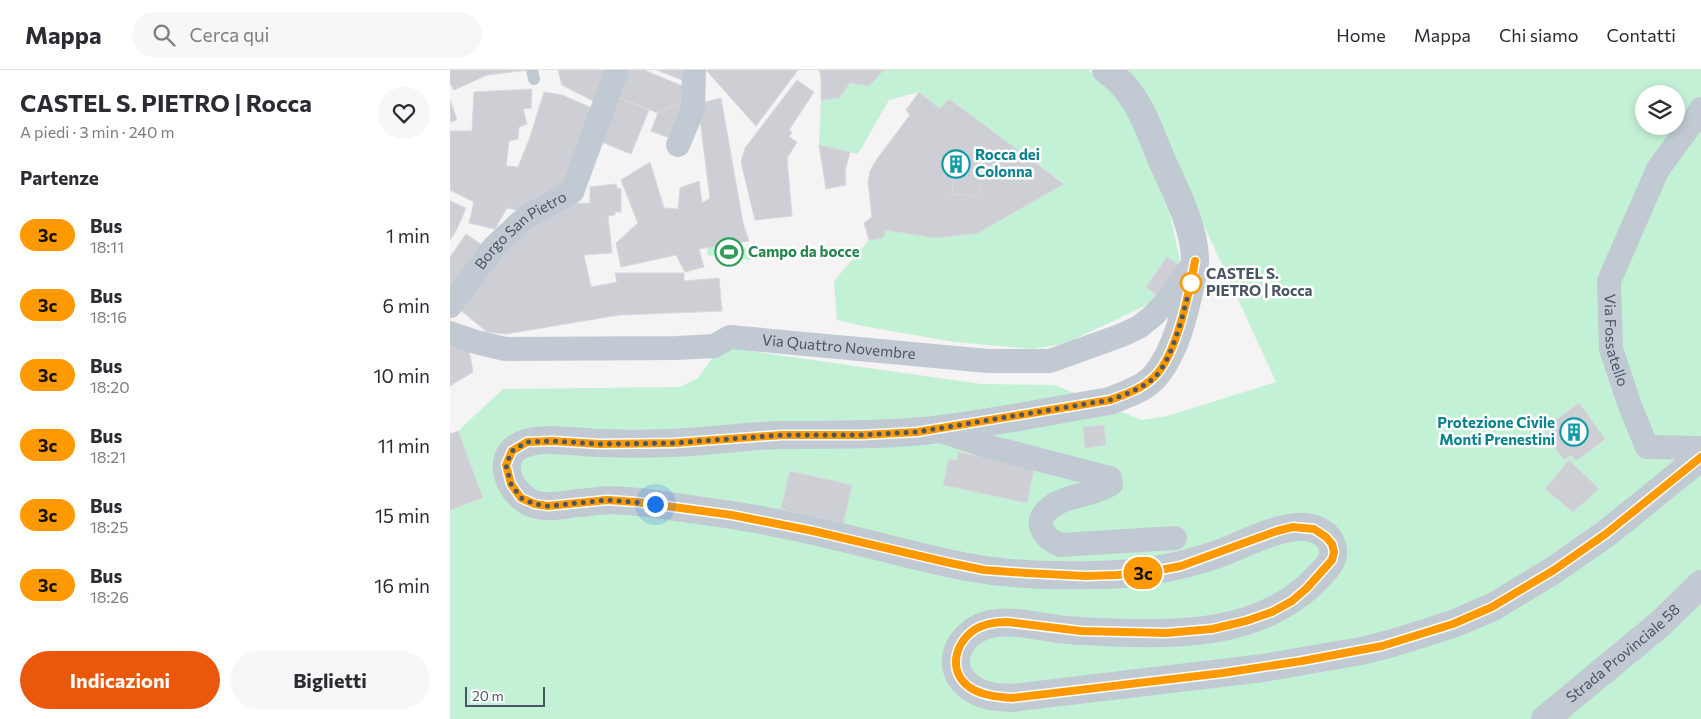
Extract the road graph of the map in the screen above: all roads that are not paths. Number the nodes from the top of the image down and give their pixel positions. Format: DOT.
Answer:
graph roads {
  1 [pos="618,70"];
  2 [pos="694,70"];
  3 [pos="1106,70"];
  4 [pos="1701,108"];
  5 [pos="678,144"];
  6 [pos="1195,261"];
  7 [pos="450,306"];
  8 [pos="450,334"];
  9 [pos="938,430"];
  10 [pos="1701,448"];
  11 [pos="1701,457"];
  12 [pos="1174,538"];
  13 [pos="1701,584"];
  14 [pos="1544,719"];
  1 -- 7 [label="street, Borgo San Pietro"];
  2 -- 5 [label="street"];
  3 -- 6 [label="street"];
  4 -- 10 [label="street, Via Fossatello"];
  6 -- 8 [label="street, Via Quattro Novembre"];
  6 -- 9 [label="street"];
  9 -- 11 [label="street"];
  9 -- 12 [label="street"];
  13 -- 14 [label="street, Strada Provinciale 58"];
}
